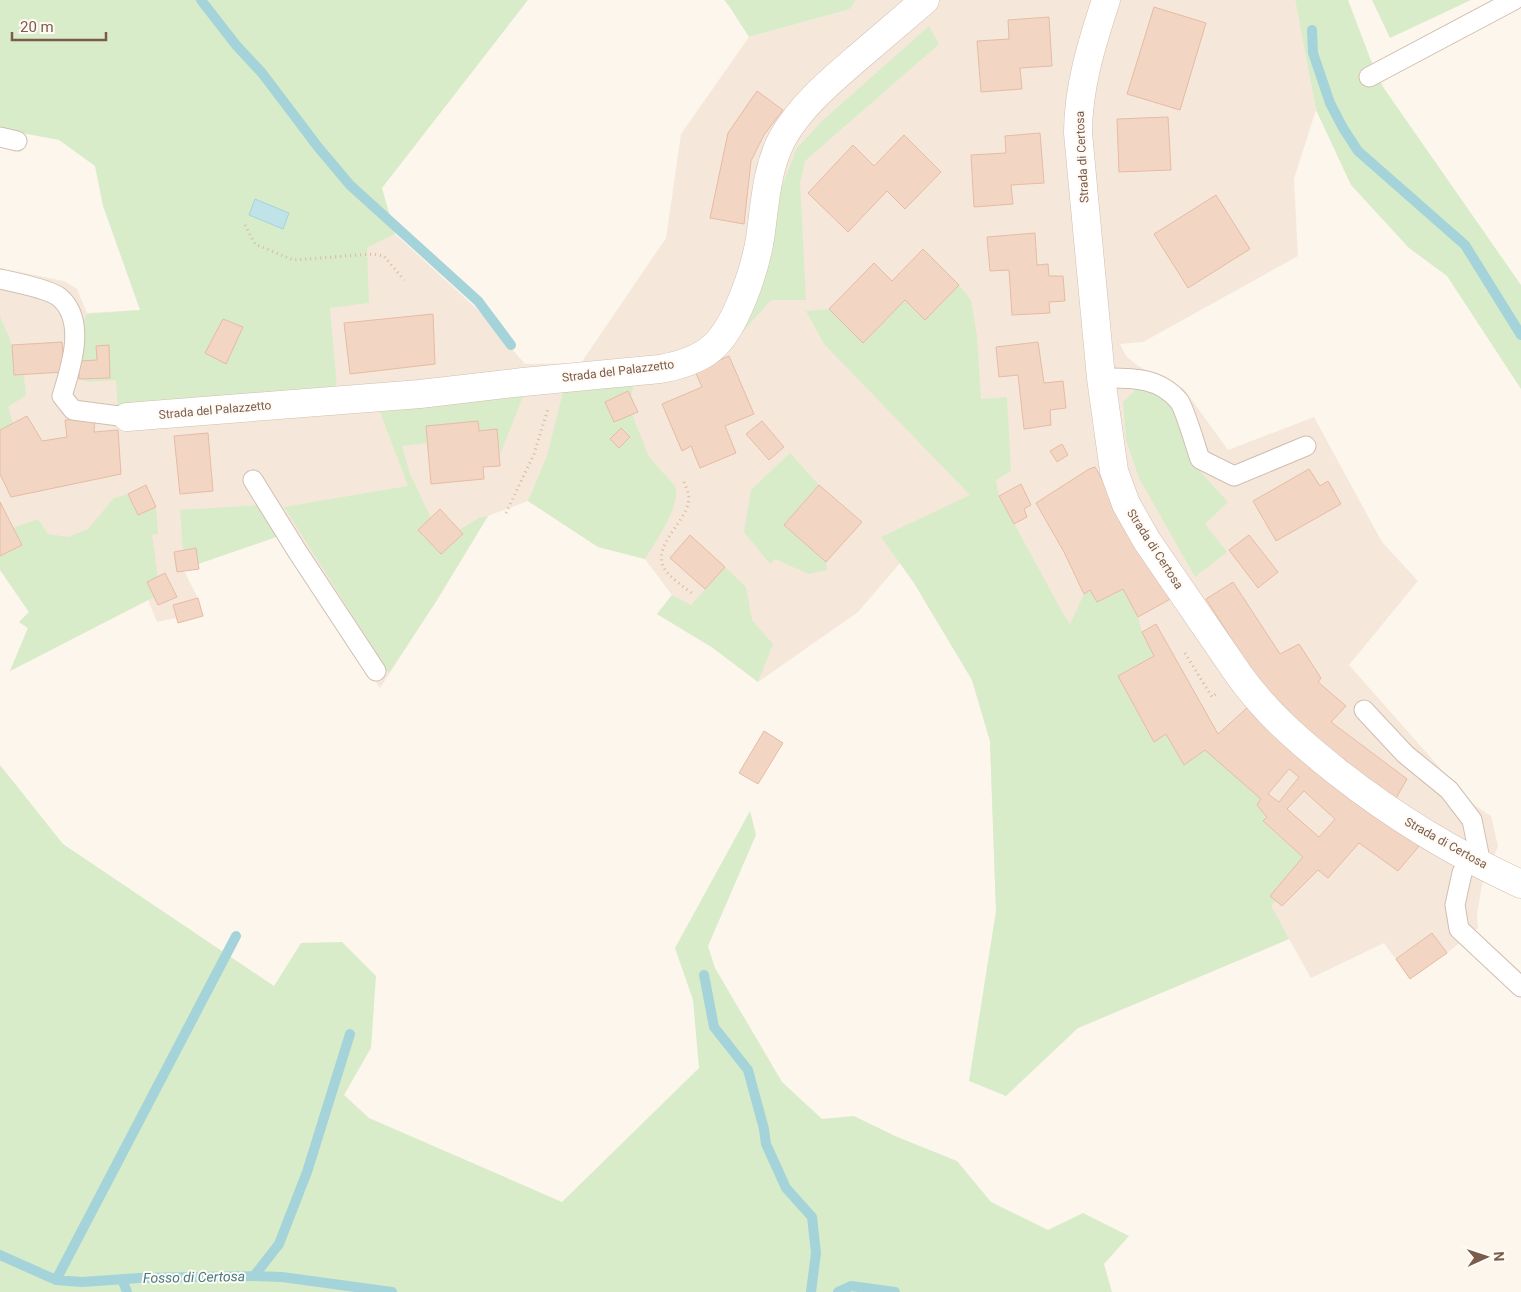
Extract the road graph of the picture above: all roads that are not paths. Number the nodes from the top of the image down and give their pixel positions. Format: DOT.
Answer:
graph roads {
  1 [pos="925,0"];
  2 [pos="1106,0"];
  3 [pos="1514,0"];
  4 [pos="1369,77"];
  5 [pos="0,279"];
  6 [pos="1101,378"];
  7 [pos="128,417"];
  8 [pos="1306,446"];
  9 [pos="253,480"];
  10 [pos="376,671"];
  11 [pos="1364,710"];
  12 [pos="1475,861"];
  13 [pos="1521,884"];
  14 [pos="1521,987"];
  1 -- 7 [label="street, Strada del Palazzetto"];
  2 -- 6 [label="street, Strada di Certosa"];
  3 -- 4 [label="lane"];
  5 -- 7 [label="lane"];
  6 -- 8 [label="lane"];
  6 -- 12 [label="street, Strada di Certosa"];
  9 -- 10 [label="lane"];
  11 -- 12 [label="lane"];
  12 -- 13 [label="street, Strada di Certosa"];
  12 -- 14 [label="lane"];
}
